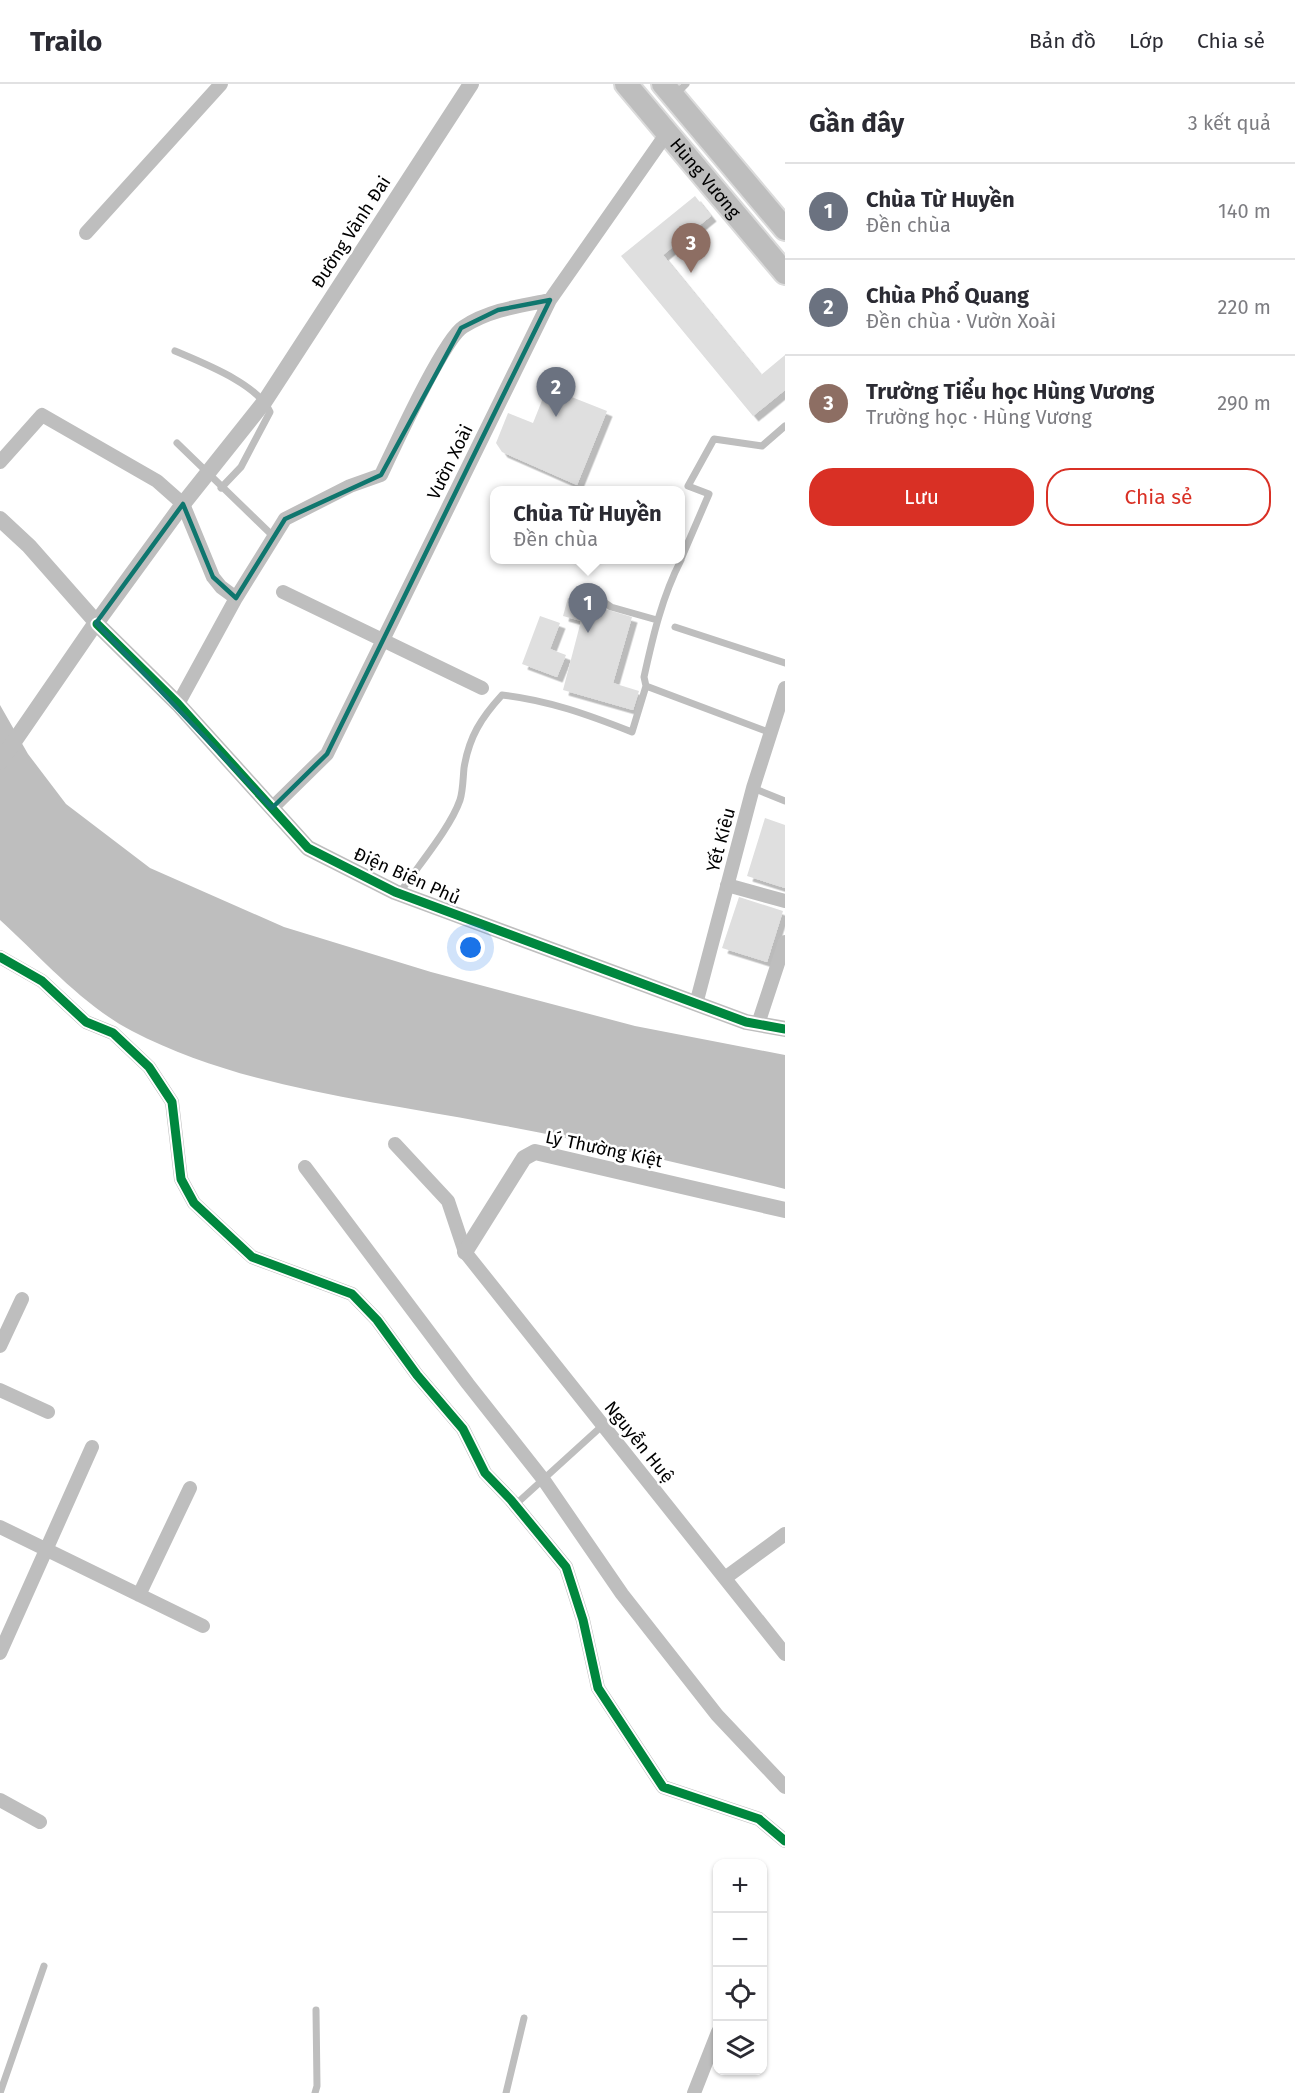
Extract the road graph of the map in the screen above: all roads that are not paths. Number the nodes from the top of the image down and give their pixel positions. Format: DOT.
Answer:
graph roads {
  1 [pos="221,84"];
  2 [pos="471,84"];
  3 [pos="626,84"];
  4 [pos="674,88"];
  5 [pos="667,133"];
  6 [pos="785,229"];
  7 [pos="86,233"];
  8 [pos="785,273"];
  9 [pos="550,300"];
  10 [pos="175,351"];
  11 [pos="265,401"];
  12 [pos="785,426"];
  13 [pos="177,443"];
  14 [pos="0,462"];
  15 [pos="207,473"];
  16 [pos="221,488"];
  17 [pos="183,504"];
  18 [pos="0,519"];
  19 [pos="275,538"];
  20 [pos="685,550"];
  21 [pos="679,564"];
  22 [pos="578,590"];
  23 [pos="283,592"];
  24 [pos="236,598"];
  25 [pos="657,620"];
  26 [pos="95,625"];
  27 [pos="675,627"];
  28 [pos="384,639"];
  29 [pos="785,663"];
  30 [pos="646,686"];
  31 [pos="482,688"];
  32 [pos="785,688"];
  33 [pos="178,704"];
  34 [pos="771,733"];
  35 [pos="0,762"];
  36 [pos="753,788"];
  37 [pos="785,801"];
  38 [pos="272,808"];
  39 [pos="727,885"];
  40 [pos="399,894"];
  41 [pos="785,901"];
  42 [pos="785,942"];
  43 [pos="0,957"];
  44 [pos="696,1004"];
  45 [pos="758,1024"];
  46 [pos="785,1029"];
  47 [pos="395,1144"];
  48 [pos="305,1167"];
  49 [pos="785,1210"];
  50 [pos="465,1252"];
  51 [pos="21,1299"];
  52 [pos="0,1346"];
  53 [pos="0,1390"];
  54 [pos="48,1412"];
  55 [pos="603,1425"];
  56 [pos="92,1447"];
  57 [pos="543,1479"];
  58 [pos="190,1488"];
  59 [pos="515,1505"];
  60 [pos="0,1527"];
  61 [pos="785,1534"];
  62 [pos="45,1550"];
  63 [pos="725,1578"];
  64 [pos="139,1595"];
  65 [pos="202,1626"];
  66 [pos="0,1653"];
  67 [pos="785,1654"];
  68 [pos="785,1787"];
  69 [pos="0,1800"];
  70 [pos="40,1822"];
  71 [pos="785,1841"];
  72 [pos="44,1966"];
  73 [pos="316,2010"];
  74 [pos="524,2018"];
  75 [pos="713,2043"];
  76 [pos="0,2093"];
  77 [pos="315,2093"];
  78 [pos="506,2093"];
  79 [pos="694,2093"];
  1 -- 7 [label="street"];
  2 -- 11 [label="street, Đường Vành Đai"];
  3 -- 5 [label="main road, Hùng Vương"];
  4 -- 6 [label="main road, Hùng Vương"];
  5 -- 8 [label="main road, Hùng Vương"];
  5 -- 9 [label="street, Vườn Xoài"];
  9 -- 19 [label="street"];
  9 -- 28 [label="street, Vườn Xoài"];
  10 -- 11 [label="lane"];
  11 -- 15 [label="street"];
  11 -- 16 [label="lane, Đường Vành Đai"];
  12 -- 20 [label="lane"];
  13 -- 15 [label="lane"];
  14 -- 17 [label="street"];
  15 -- 16 [label="lane"];
  15 -- 17 [label="street"];
  16 -- 19 [label="lane"];
  17 -- 24 [label="street"];
  17 -- 26 [label="street"];
  18 -- 26 [label="street, Điện Biên Phủ"];
  19 -- 24 [label="street"];
  21 -- 25 [label="lane"];
  22 -- 25 [label="lane"];
  23 -- 28 [label="street"];
  24 -- 33 [label="street"];
  25 -- 30 [label="lane"];
  26 -- 33 [label="street, Điện Biên Phủ"];
  26 -- 35 [label="street"];
  27 -- 29 [label="lane"];
  28 -- 31 [label="street"];
  28 -- 38 [label="street, Vườn Xoài"];
  30 -- 34 [label="lane"];
  30 -- 40 [label="lane"];
  32 -- 34 [label="street, Yết Kiêu"];
  33 -- 38 [label="street, Điện Biên Phủ"];
  34 -- 36 [label="street, Yết Kiêu"];
  36 -- 37 [label="lane"];
  36 -- 39 [label="street, Yết Kiêu"];
  38 -- 40 [label="street, Điện Biên Phủ"];
  39 -- 41 [label="street"];
  39 -- 44 [label="street, Yết Kiêu"];
  40 -- 44 [label="street, Điện Biên Phủ"];
  42 -- 45 [label="street"];
  43 -- 59 [label="street"];
  44 -- 45 [label="street, Điện Biên Phủ"];
  45 -- 46 [label="street, Điện Biên Phủ"];
  47 -- 50 [label="street"];
  48 -- 57 [label="street"];
  49 -- 50 [label="street, Lý Thường Kiệt"];
  50 -- 55 [label="street, Nguyễn Huệ"];
  51 -- 52 [label="street"];
  53 -- 54 [label="street"];
  55 -- 57 [label="lane"];
  55 -- 63 [label="street, Nguyễn Huệ"];
  56 -- 62 [label="street"];
  57 -- 59 [label="lane"];
  57 -- 68 [label="street"];
  58 -- 64 [label="street"];
  59 -- 71 [label="street"];
  60 -- 62 [label="street"];
  61 -- 63 [label="street"];
  62 -- 64 [label="street"];
  62 -- 66 [label="street"];
  63 -- 67 [label="street, Nguyễn Huệ"];
  64 -- 65 [label="street"];
  69 -- 70 [label="street"];
  72 -- 76 [label="lane"];
  73 -- 77 [label="lane"];
  74 -- 78 [label="lane"];
  75 -- 79 [label="street"];
}
